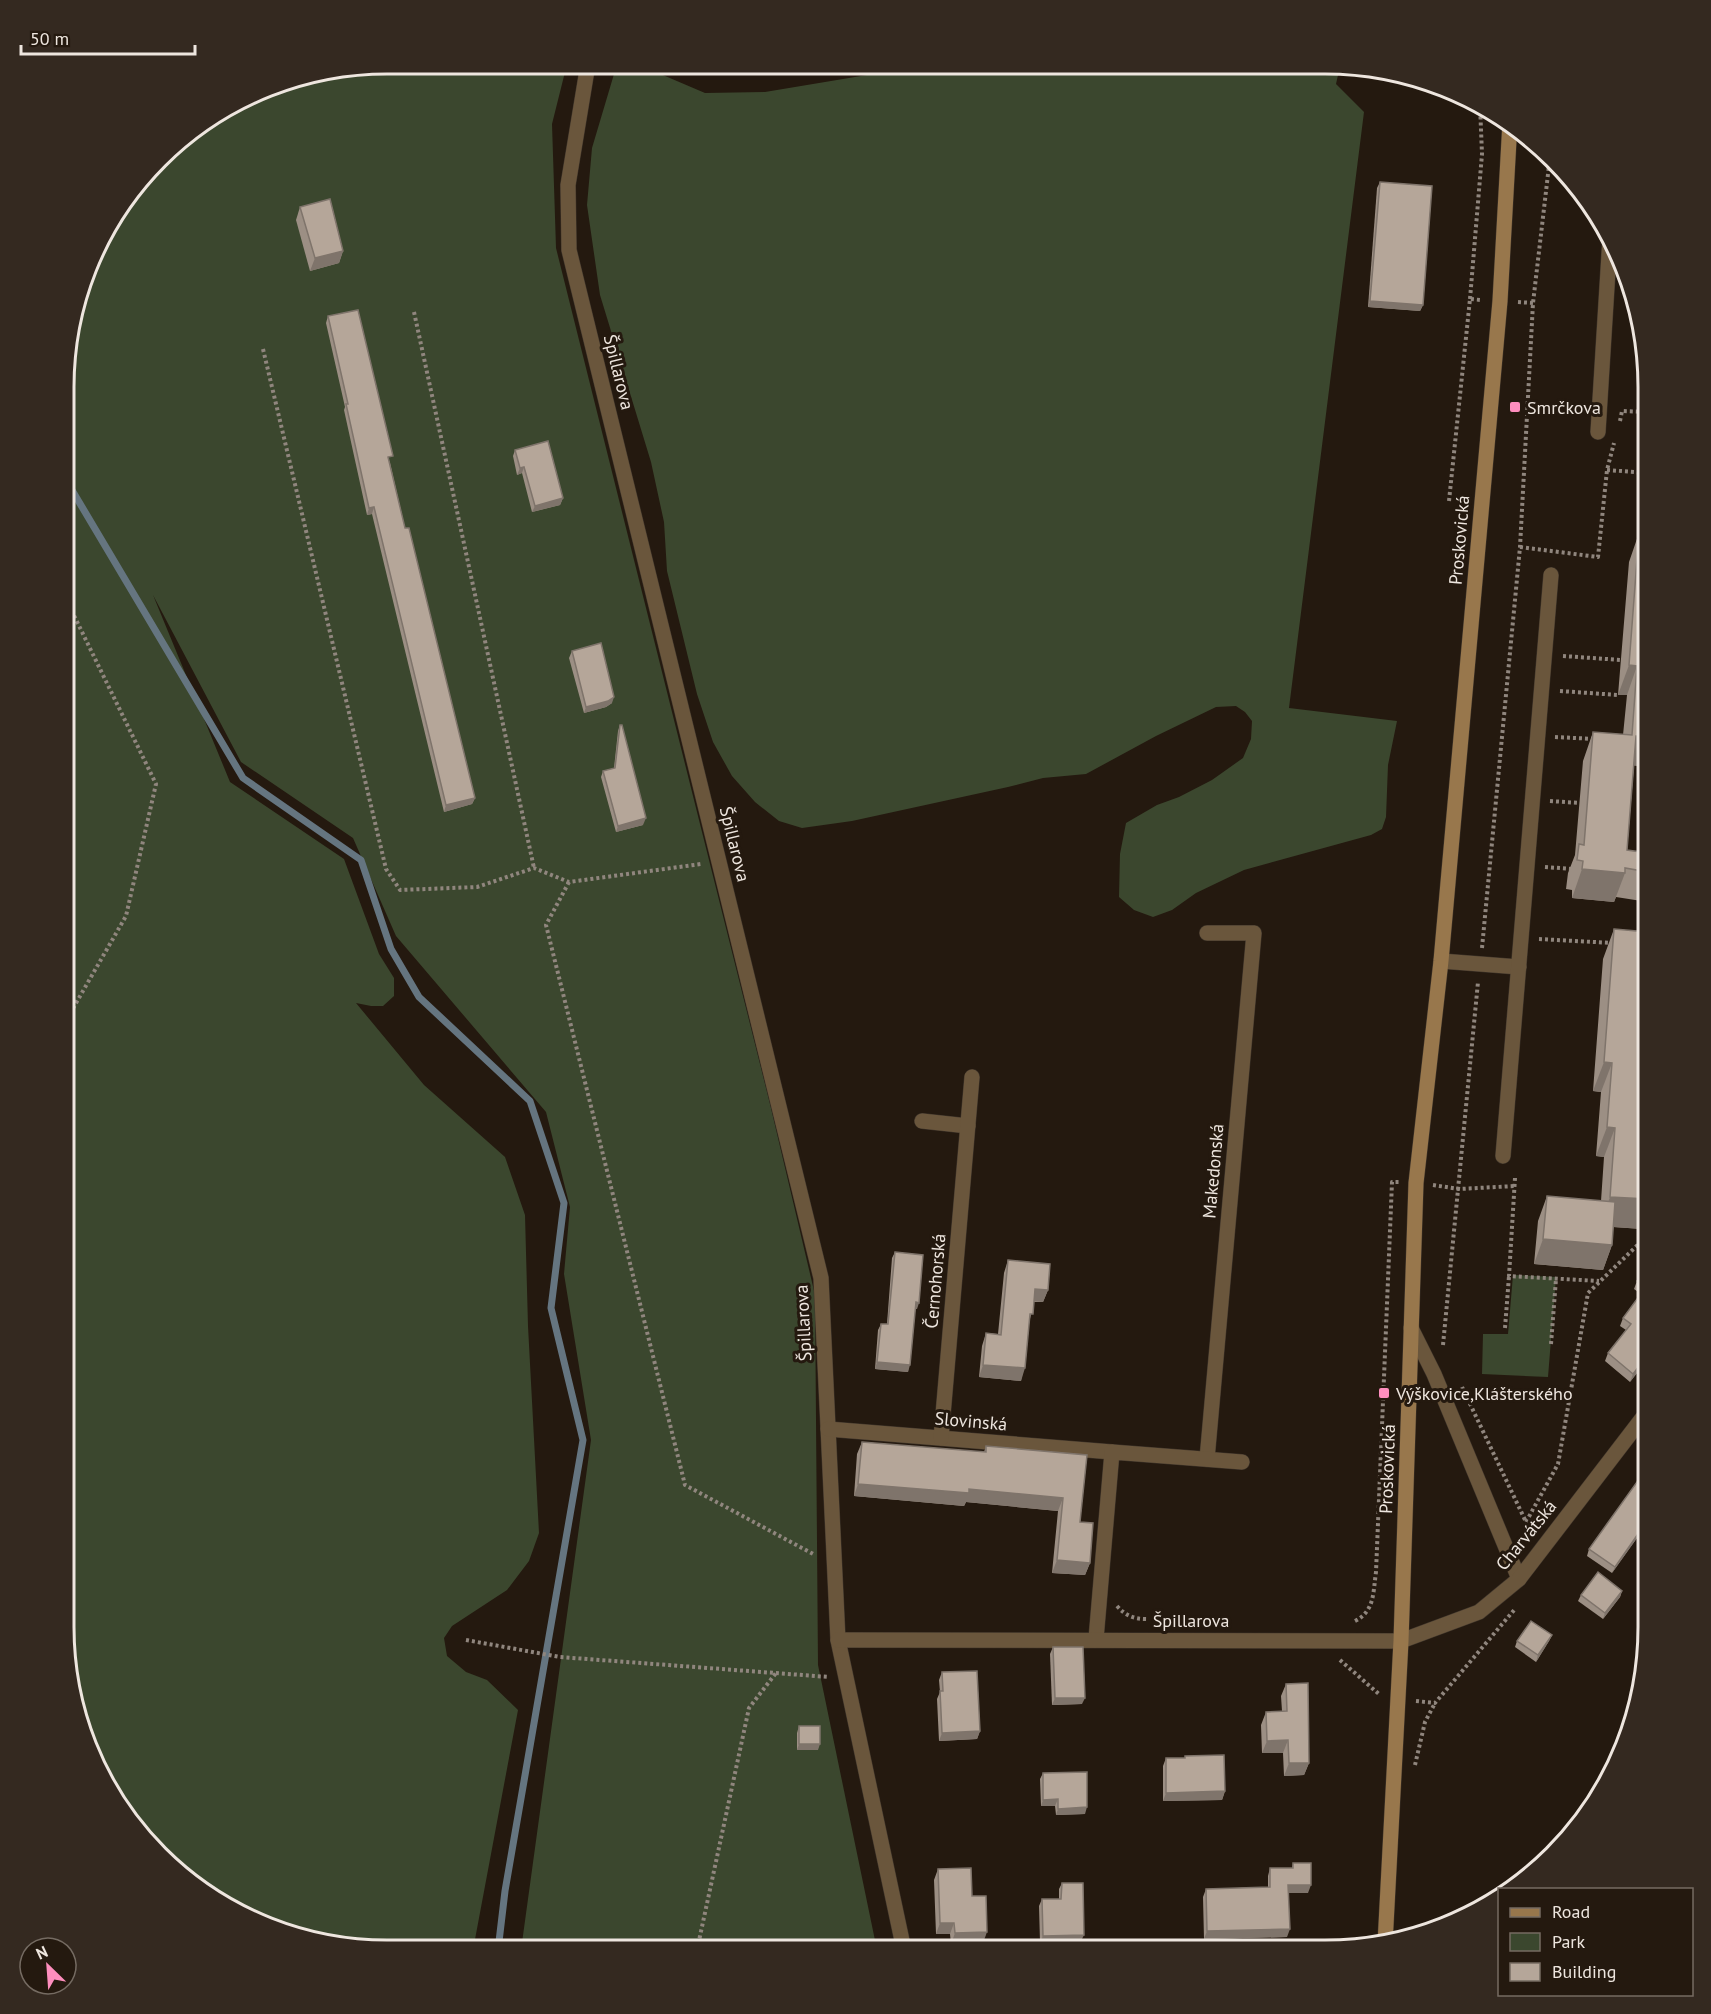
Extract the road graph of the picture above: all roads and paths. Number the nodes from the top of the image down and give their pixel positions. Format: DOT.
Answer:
graph roads {
  1 [pos="586,74"];
  2 [pos="1480,115"];
  3 [pos="1512,136"];
  4 [pos="1549,168"];
  5 [pos="1609,256"];
  6 [pos="1470,299"];
  7 [pos="1500,301"];
  8 [pos="1533,303"];
  9 [pos="414,312"];
  10 [pos="263,349"];
  11 [pos="1638,412"];
  12 [pos="1617,431"];
  13 [pos="1598,432"];
  14 [pos="1614,441"];
  15 [pos="1607,470"];
  16 [pos="1638,472"];
  17 [pos="1449,501"];
  18 [pos="1520,547"];
  19 [pos="1551,575"];
  20 [pos="74,615"];
  21 [pos="1557,655"];
  22 [pos="1621,660"];
  23 [pos="1553,691"];
  24 [pos="1618,695"];
  25 [pos="1549,737"];
  26 [pos="1602,740"];
  27 [pos="1544,800"];
  28 [pos="1580,803"];
  29 [pos="720,861"];
  30 [pos="1538,866"];
  31 [pos="534,868"];
  32 [pos="1574,869"];
  33 [pos="569,882"];
  34 [pos="1207,933"];
  35 [pos="1532,938"];
  36 [pos="1613,943"];
  37 [pos="1441,961"];
  38 [pos="1480,964"];
  39 [pos="1519,967"];
  40 [pos="74,1007"];
  41 [pos="972,1077"];
  42 [pos="922,1121"];
  43 [pos="968,1126"];
  44 [pos="1503,1156"];
  45 [pos="1515,1178"];
  46 [pos="1392,1182"];
  47 [pos="1515,1186"];
  48 [pos="1459,1189"];
  49 [pos="1638,1244"];
  50 [pos="1509,1276"];
  51 [pos="1556,1279"];
  52 [pos="1600,1281"];
  53 [pos="1411,1328"];
  54 [pos="1505,1328"];
  55 [pos="1551,1344"];
  56 [pos="1447,1354"];
  57 [pos="1462,1385"];
  58 [pos="1638,1423"];
  59 [pos="828,1429"];
  60 [pos="941,1438"];
  61 [pos="1112,1452"];
  62 [pos="1207,1459"];
  63 [pos="1242,1462"];
  64 [pos="1526,1522"];
  65 [pos="1549,1541"];
  66 [pos="834,1565"];
  67 [pos="1519,1579"];
  68 [pos="1114,1602"];
  69 [pos="1519,1604"];
  70 [pos="1145,1619"];
  71 [pos="1350,1623"];
  72 [pos="466,1640"];
  73 [pos="838,1640"];
  74 [pos="1096,1640"];
  75 [pos="1326,1640"];
  76 [pos="1401,1641"];
  77 [pos="776,1673"];
  78 [pos="846,1678"];
  79 [pos="1398,1701"];
  80 [pos="1386,1934"];
  81 [pos="699,1940"];
  82 [pos="902,1940"];
  1 -- 29 [label="street, Špillarova"];
  2 -- 6 [label="path"];
  3 -- 7 [label="street, Proskovická"];
  4 -- 8 [label="path"];
  5 -- 13 [label="street"];
  6 -- 7 [label="path"];
  6 -- 17 [label="path"];
  7 -- 8 [label="path"];
  7 -- 37 [label="street, Proskovická"];
  8 -- 18 [label="path"];
  9 -- 31 [label="path"];
  10 -- 31 [label="path"];
  11 -- 12 [label="path"];
  14 -- 15 [label="path"];
  15 -- 16 [label="path"];
  15 -- 18 [label="path"];
  18 -- 38 [label="path"];
  19 -- 39 [label="street"];
  20 -- 40 [label="path"];
  21 -- 22 [label="path"];
  23 -- 24 [label="path"];
  25 -- 26 [label="path"];
  27 -- 28 [label="path"];
  29 -- 33 [label="path"];
  29 -- 59 [label="street, Špillarova"];
  30 -- 32 [label="path"];
  31 -- 33 [label="path"];
  33 -- 66 [label="path"];
  34 -- 62 [label="street, Makedonská"];
  35 -- 36 [label="path"];
  37 -- 38 [label="street"];
  37 -- 53 [label="street, Proskovická"];
  38 -- 39 [label="street"];
  38 -- 48 [label="path"];
  39 -- 44 [label="street"];
  41 -- 43 [label="street, Černohorská"];
  42 -- 43 [label="street"];
  43 -- 60 [label="street, Černohorská"];
  45 -- 47 [label="path"];
  46 -- 71 [label="path"];
  47 -- 48 [label="path"];
  47 -- 50 [label="path"];
  48 -- 56 [label="path"];
  49 -- 52 [label="path"];
  50 -- 51 [label="path"];
  50 -- 54 [label="path"];
  51 -- 52 [label="path"];
  51 -- 55 [label="path"];
  52 -- 64 [label="path"];
  53 -- 67 [label="street"];
  53 -- 76 [label="street, Proskovická"];
  57 -- 64 [label="path"];
  58 -- 65 [label="street, Charvátská"];
  59 -- 60 [label="street, Slovinská"];
  59 -- 66 [label="street, Špillarova"];
  60 -- 61 [label="street, Slovinská"];
  61 -- 62 [label="street, Slovinská"];
  61 -- 74 [label="street"];
  62 -- 63 [label="street, Slovinská"];
  64 -- 65 [label="path"];
  65 -- 67 [label="street, Charvátská"];
  66 -- 73 [label="street, Špillarova"];
  67 -- 76 [label="street, Charvátská"];
  68 -- 70 [label="path"];
  69 -- 79 [label="path"];
  72 -- 77 [label="path"];
  73 -- 74 [label="street, Špillarova"];
  73 -- 78 [label="street, Špillarova"];
  74 -- 75 [label="street, Špillarova"];
  75 -- 76 [label="street, Špillarova"];
  75 -- 79 [label="path"];
  76 -- 79 [label="street, Proskovická"];
  77 -- 78 [label="path"];
  77 -- 81 [label="path"];
  78 -- 82 [label="street, Špillarova"];
  79 -- 80 [label="street, Proskovická"];
}
